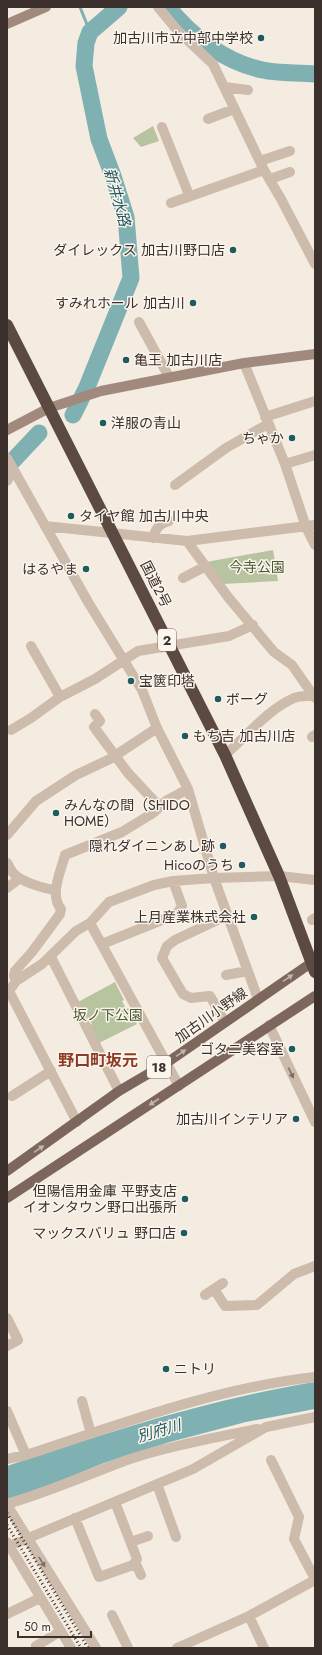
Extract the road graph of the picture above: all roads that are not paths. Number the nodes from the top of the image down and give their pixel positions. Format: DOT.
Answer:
graph roads {
  1 [pos="46,7"];
  2 [pos="158,7"];
  3 [pos="7,24"];
  4 [pos="224,87"];
  5 [pos="248,90"];
  6 [pos="234,108"];
  7 [pos="208,119"];
  8 [pos="162,127"];
  9 [pos="290,151"];
  10 [pos="262,166"];
  11 [pos="290,172"];
  12 [pos="270,179"];
  13 [pos="189,195"];
  14 [pos="171,202"];
  15 [pos="315,264"];
  16 [pos="139,322"];
  17 [pos="7,325"];
  18 [pos="315,354"];
  19 [pos="244,363"];
  20 [pos="169,377"];
  21 [pos="315,401"];
  22 [pos="49,408"];
  23 [pos="266,420"];
  24 [pos="7,430"];
  25 [pos="315,455"];
  26 [pos="7,458"];
  27 [pos="285,464"];
  28 [pos="13,471"];
  29 [pos="7,481"];
  30 [pos="175,485"];
  31 [pos="169,521"];
  32 [pos="45,526"];
  33 [pos="311,526"];
  34 [pos="115,535"];
  35 [pos="153,538"];
  36 [pos="187,541"];
  37 [pos="315,545"];
  38 [pos="206,566"];
  39 [pos="183,578"];
  40 [pos="253,625"];
  41 [pos="31,646"];
  42 [pos="171,646"];
  43 [pos="124,660"];
  44 [pos="60,697"];
  45 [pos="315,697"];
  46 [pos="95,714"];
  47 [pos="157,728"];
  48 [pos="8,729"];
  49 [pos="224,754"];
  50 [pos="115,756"];
  51 [pos="188,789"];
  52 [pos="157,808"];
  53 [pos="7,835"];
  54 [pos="7,863"];
  55 [pos="279,876"];
  56 [pos="18,877"];
  57 [pos="214,878"];
  58 [pos="315,880"];
  59 [pos="173,881"];
  60 [pos="7,888"];
  61 [pos="56,890"];
  62 [pos="228,915"];
  63 [pos="90,923"];
  64 [pos="102,944"];
  65 [pos="51,957"];
  66 [pos="314,965"];
  67 [pos="248,970"];
  68 [pos="226,975"];
  69 [pos="16,981"];
  70 [pos="8,993"];
  71 [pos="315,996"];
  72 [pos="258,999"];
  73 [pos="226,1022"];
  74 [pos="269,1026"];
  75 [pos="165,1064"];
  76 [pos="50,1071"];
  77 [pos="179,1086"];
  78 [pos="119,1091"];
  79 [pos="12,1096"];
  80 [pos="77,1122"];
  81 [pos="315,1122"];
  82 [pos="7,1171"];
  83 [pos="7,1198"];
  84 [pos="315,1266"];
  85 [pos="205,1295"];
  86 [pos="7,1318"];
  87 [pos="7,1346"];
  88 [pos="315,1377"];
  89 [pos="82,1401"];
  90 [pos="7,1411"];
  91 [pos="315,1417"];
  92 [pos="266,1427"];
  93 [pos="91,1434"];
  94 [pos="26,1455"];
  95 [pos="7,1459"];
  96 [pos="271,1460"];
  97 [pos="157,1484"];
  98 [pos="115,1502"];
  99 [pos="7,1505"];
  100 [pos="76,1518"];
  101 [pos="148,1536"];
  102 [pos="176,1537"];
  103 [pos="27,1539"];
  104 [pos="131,1542"];
  105 [pos="8,1545"];
  106 [pos="135,1562"];
  107 [pos="141,1575"];
  108 [pos="315,1580"];
  109 [pos="40,1598"];
  110 [pos="7,1614"];
  111 [pos="249,1616"];
  112 [pos="112,1622"];
  113 [pos="62,1631"];
  114 [pos="38,1648"];
  115 [pos="71,1648"];
  116 [pos="96,1648"];
  117 [pos="128,1648"];
  118 [pos="177,1648"];
  119 [pos="264,1648"];
  1 -- 3 [label="street"];
  2 -- 4 [label="street"];
  4 -- 5 [label="street"];
  4 -- 6 [label="street"];
  6 -- 7 [label="street"];
  6 -- 10 [label="street"];
  8 -- 13 [label="street"];
  9 -- 10 [label="street"];
  10 -- 12 [label="street"];
  10 -- 13 [label="street"];
  11 -- 12 [label="street"];
  12 -- 15 [label="street"];
  13 -- 14 [label="street"];
  16 -- 20 [label="street"];
  17 -- 22 [label="highway, 国道2号 / 2"];
  18 -- 19 [label="street"];
  19 -- 20 [label="street"];
  19 -- 23 [label="street"];
  20 -- 22 [label="street"];
  21 -- 23 [label="street"];
  22 -- 24 [label="street"];
  22 -- 34 [label="highway, 国道2号 / 2"];
  23 -- 27 [label="street"];
  23 -- 30 [label="street"];
  25 -- 27 [label="street"];
  26 -- 28 [label="street"];
  27 -- 33 [label="street"];
  28 -- 29 [label="street"];
  28 -- 32 [label="street"];
  31 -- 35 [label="street"];
  32 -- 34 [label="street"];
  32 -- 43 [label="street"];
  33 -- 36 [label="street"];
  33 -- 37 [label="street"];
  34 -- 35 [label="street"];
  34 -- 42 [label="highway, 国道2号 / 2"];
  35 -- 36 [label="street"];
  36 -- 38 [label="street"];
  38 -- 39 [label="street"];
  38 -- 40 [label="street"];
  40 -- 42 [label="street"];
  40 -- 45 [label="street"];
  41 -- 44 [label="street"];
  42 -- 43 [label="street"];
  42 -- 49 [label="highway, 国道2号 / 2"];
  43 -- 44 [label="street"];
  43 -- 47 [label="street"];
  44 -- 48 [label="street"];
  45 -- 49 [label="street"];
  46 -- 50 [label="street"];
  47 -- 50 [label="street"];
  47 -- 51 [label="street"];
  49 -- 55 [label="highway, 国道2号 / 2"];
  50 -- 52 [label="street"];
  50 -- 53 [label="street"];
  51 -- 52 [label="street"];
  51 -- 57 [label="street"];
  52 -- 61 [label="street"];
  54 -- 56 [label="street"];
  55 -- 57 [label="street"];
  55 -- 58 [label="street"];
  55 -- 66 [label="highway, 国道2号 / 2"];
  56 -- 60 [label="street"];
  56 -- 61 [label="street"];
  57 -- 59 [label="street"];
  57 -- 62 [label="street"];
  59 -- 63 [label="street"];
  59 -- 64 [label="street"];
  61 -- 69 [label="street"];
  62 -- 67 [label="street"];
  62 -- 73 [label="street"];
  63 -- 64 [label="street"];
  63 -- 65 [label="street"];
  64 -- 75 [label="street"];
  65 -- 69 [label="street"];
  65 -- 78 [label="street"];
  72 -- 66 [label="main road, 加古川小野線 / 18, one-way"];
  67 -- 68 [label="street"];
  67 -- 72 [label="street"];
  69 -- 70 [label="street"];
  70 -- 76 [label="street"];
  71 -- 74 [label="main road, 18"];
  72 -- 73 [label="main road, 加古川小野線 / 18"];
  75 -- 73 [label="main road, 加古川小野線 / 18, one-way"];
  74 -- 77 [label="main road, 18"];
  74 -- 81 [label="street, one-way"];
  75 -- 77 [label="street"];
  75 -- 78 [label="main road, 加古川小野線 / 18"];
  76 -- 79 [label="street"];
  76 -- 80 [label="street"];
  77 -- 83 [label="main road, 18, one-way"];
  78 -- 80 [label="main road, 加古川小野線 / 18"];
  82 -- 80 [label="main road, 加古川小野線 / 18, one-way"];
  84 -- 85 [label="street"];
  86 -- 87 [label="street"];
  88 -- 93 [label="street"];
  89 -- 93 [label="street"];
  90 -- 94 [label="street"];
  91 -- 92 [label="street"];
  92 -- 97 [label="street"];
  92 -- 99 [label="street"];
  93 -- 94 [label="street"];
  94 -- 95 [label="street"];
  96 -- 108 [label="street"];
  97 -- 98 [label="street"];
  97 -- 102 [label="street"];
  98 -- 100 [label="street"];
  98 -- 104 [label="street"];
  99 -- 103 [label="street"];
  100 -- 103 [label="street"];
  100 -- 106 [label="street"];
  101 -- 104 [label="street"];
  103 -- 105 [label="street"];
  103 -- 116 [label="street, one-way"];
  104 -- 106 [label="street"];
  105 -- 109 [label="street"];
  106 -- 107 [label="street"];
  108 -- 111 [label="street"];
  109 -- 110 [label="street"];
  109 -- 113 [label="street"];
  111 -- 118 [label="street"];
  111 -- 119 [label="street"];
  112 -- 117 [label="street"];
  113 -- 114 [label="street"];
  113 -- 115 [label="street"];
}
